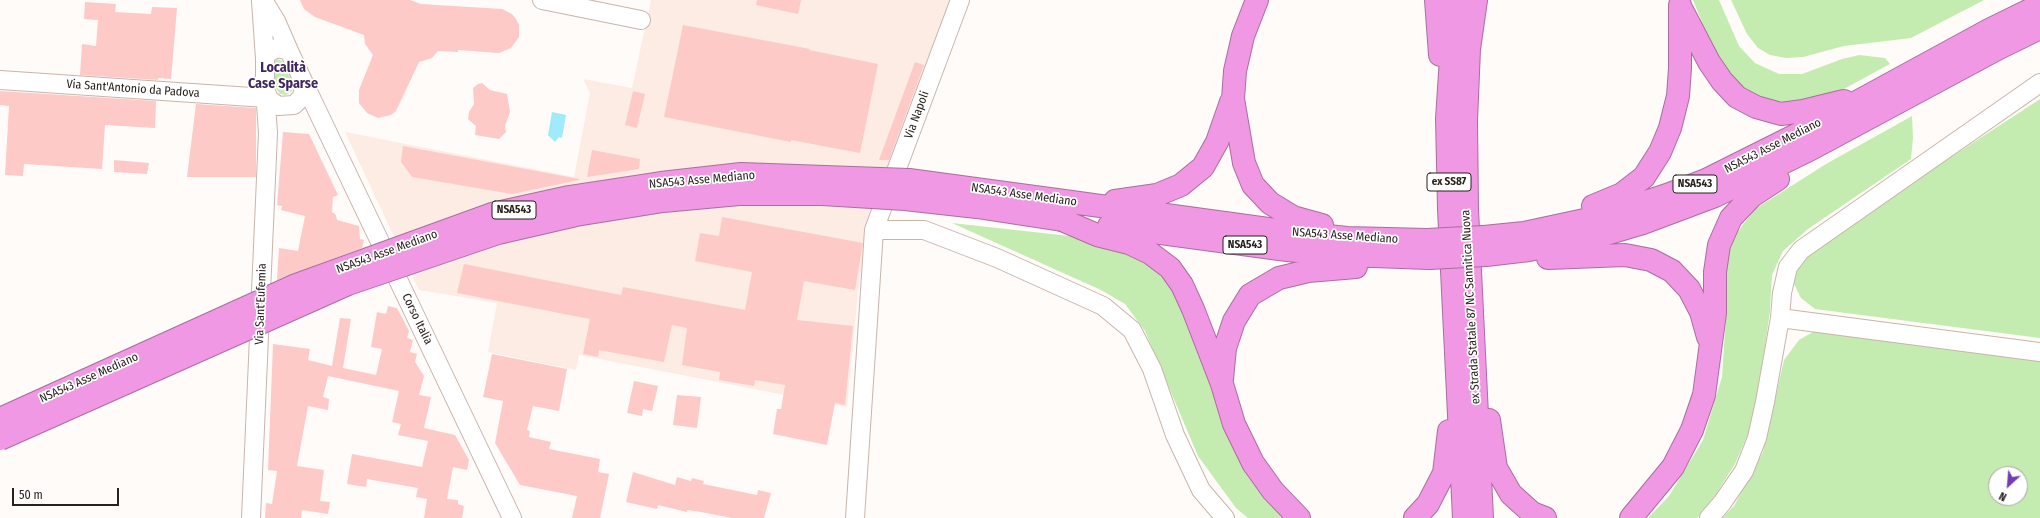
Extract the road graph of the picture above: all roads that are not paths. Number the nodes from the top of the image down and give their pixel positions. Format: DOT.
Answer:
graph roads {
  1 [pos="262,0"];
  2 [pos="542,0"];
  3 [pos="960,0"];
  4 [pos="1257,0"];
  5 [pos="1436,0"];
  6 [pos="1458,0"];
  7 [pos="1476,0"];
  8 [pos="1486,0"];
  9 [pos="1679,3"];
  10 [pos="2040,6"];
  11 [pos="641,20"];
  12 [pos="2040,28"];
  13 [pos="1469,49"];
  14 [pos="290,54"];
  15 [pos="265,59"];
  16 [pos="0,80"];
  17 [pos="304,83"];
  18 [pos="2040,83"];
  19 [pos="1895,93"];
  20 [pos="265,94"];
  21 [pos="1232,99"];
  22 [pos="291,105"];
  23 [pos="1447,119"];
  24 [pos="321,120"];
  25 [pos="1852,128"];
  26 [pos="268,133"];
  27 [pos="1063,210"];
  28 [pos="874,230"];
  29 [pos="1524,233"];
  30 [pos="1401,240"];
  31 [pos="1485,246"];
  32 [pos="1428,249"];
  33 [pos="1780,318"];
  34 [pos="1710,346"];
  35 [pos="2040,352"];
  36 [pos="1464,364"];
  37 [pos="1222,384"];
  38 [pos="0,419"];
  39 [pos="0,439"];
  40 [pos="1648,499"];
  41 [pos="1300,517"];
  42 [pos="252,518"];
  43 [pos="512,518"];
  44 [pos="855,518"];
  45 [pos="1225,518"];
  46 [pos="1415,518"];
  47 [pos="1464,518"];
  48 [pos="1482,518"];
  49 [pos="1545,518"];
  50 [pos="1615,518"];
  51 [pos="1631,518"];
  52 [pos="1709,518"];
  1 -- 14 [label="street, Corso Italia"];
  1 -- 15 [label="street, Corso Italia"];
  2 -- 11 [label="street"];
  3 -- 28 [label="street, Via Napoli"];
  4 -- 21 [label="highway"];
  5 -- 23 [label="highway"];
  6 -- 23 [label="highway, ex Strada Statale 87 NC Sannitica Nuova / ex SS87"];
  7 -- 13 [label="highway, ex Strada Statale 87 NC Sannitica Nuova"];
  8 -- 13 [label="highway"];
  9 -- 19 [label="highway"];
  9 -- 29 [label="highway"];
  10 -- 19 [label="highway, NSA543 Asse Mediano / NSA543"];
  12 -- 19 [label="highway, NSA543 Asse Mediano / NSA543"];
  13 -- 36 [label="highway, ex Strada Statale 87 NC Sannitica Nuova"];
  14 -- 15 [label="street"];
  14 -- 17 [label="street, Corso Italia"];
  15 -- 20 [label="street, Corso Italia"];
  16 -- 20 [label="street, Via Sant'Antonio da Padova"];
  17 -- 22 [label="street"];
  17 -- 24 [label="street, Corso Italia"];
  18 -- 33 [label="street"];
  19 -- 25 [label="highway, NSA543 Asse Mediano / NSA543"];
  19 -- 29 [label="highway, NSA543 Asse Mediano / NSA543"];
  20 -- 22 [label="street"];
  20 -- 26 [label="street, Via Sant'Eufemia"];
  21 -- 27 [label="highway"];
  21 -- 30 [label="highway"];
  22 -- 24 [label="street"];
  22 -- 26 [label="street"];
  23 -- 36 [label="highway, ex Strada Statale 87 NC Sannitica Nuova / ex SS87"];
  24 -- 43 [label="street, Corso Italia"];
  25 -- 31 [label="highway, NSA543 Asse Mediano / NSA543"];
  25 -- 34 [label="highway"];
  26 -- 42 [label="street, Via Sant'Eufemia"];
  27 -- 30 [label="highway, NSA543 Asse Mediano / NSA543"];
  27 -- 32 [label="highway, NSA543 Asse Mediano / NSA543"];
  27 -- 37 [label="highway"];
  27 -- 38 [label="highway, NSA543 Asse Mediano / NSA543, bridge"];
  27 -- 39 [label="highway, NSA543 Asse Mediano / NSA543, bridge"];
  28 -- 44 [label="street, Via Napoli"];
  28 -- 45 [label="street"];
  29 -- 31 [label="highway, NSA543 Asse Mediano / NSA543"];
  30 -- 32 [label="highway, NSA543 Asse Mediano / NSA543"];
  31 -- 32 [label="highway, NSA543 Asse Mediano / NSA543, bridge"];
  31 -- 34 [label="highway"];
  32 -- 37 [label="highway"];
  33 -- 35 [label="street"];
  33 -- 52 [label="street"];
  34 -- 40 [label="highway"];
  36 -- 46 [label="highway"];
  36 -- 47 [label="highway, ex Strada Statale 87 NC Sannitica Nuova / ex SS87"];
  36 -- 48 [label="highway, ex Strada Statale 87 NC Sannitica Nuova / ex SS87"];
  36 -- 49 [label="highway"];
  37 -- 41 [label="highway"];
  40 -- 50 [label="highway"];
  40 -- 51 [label="highway"];
}
